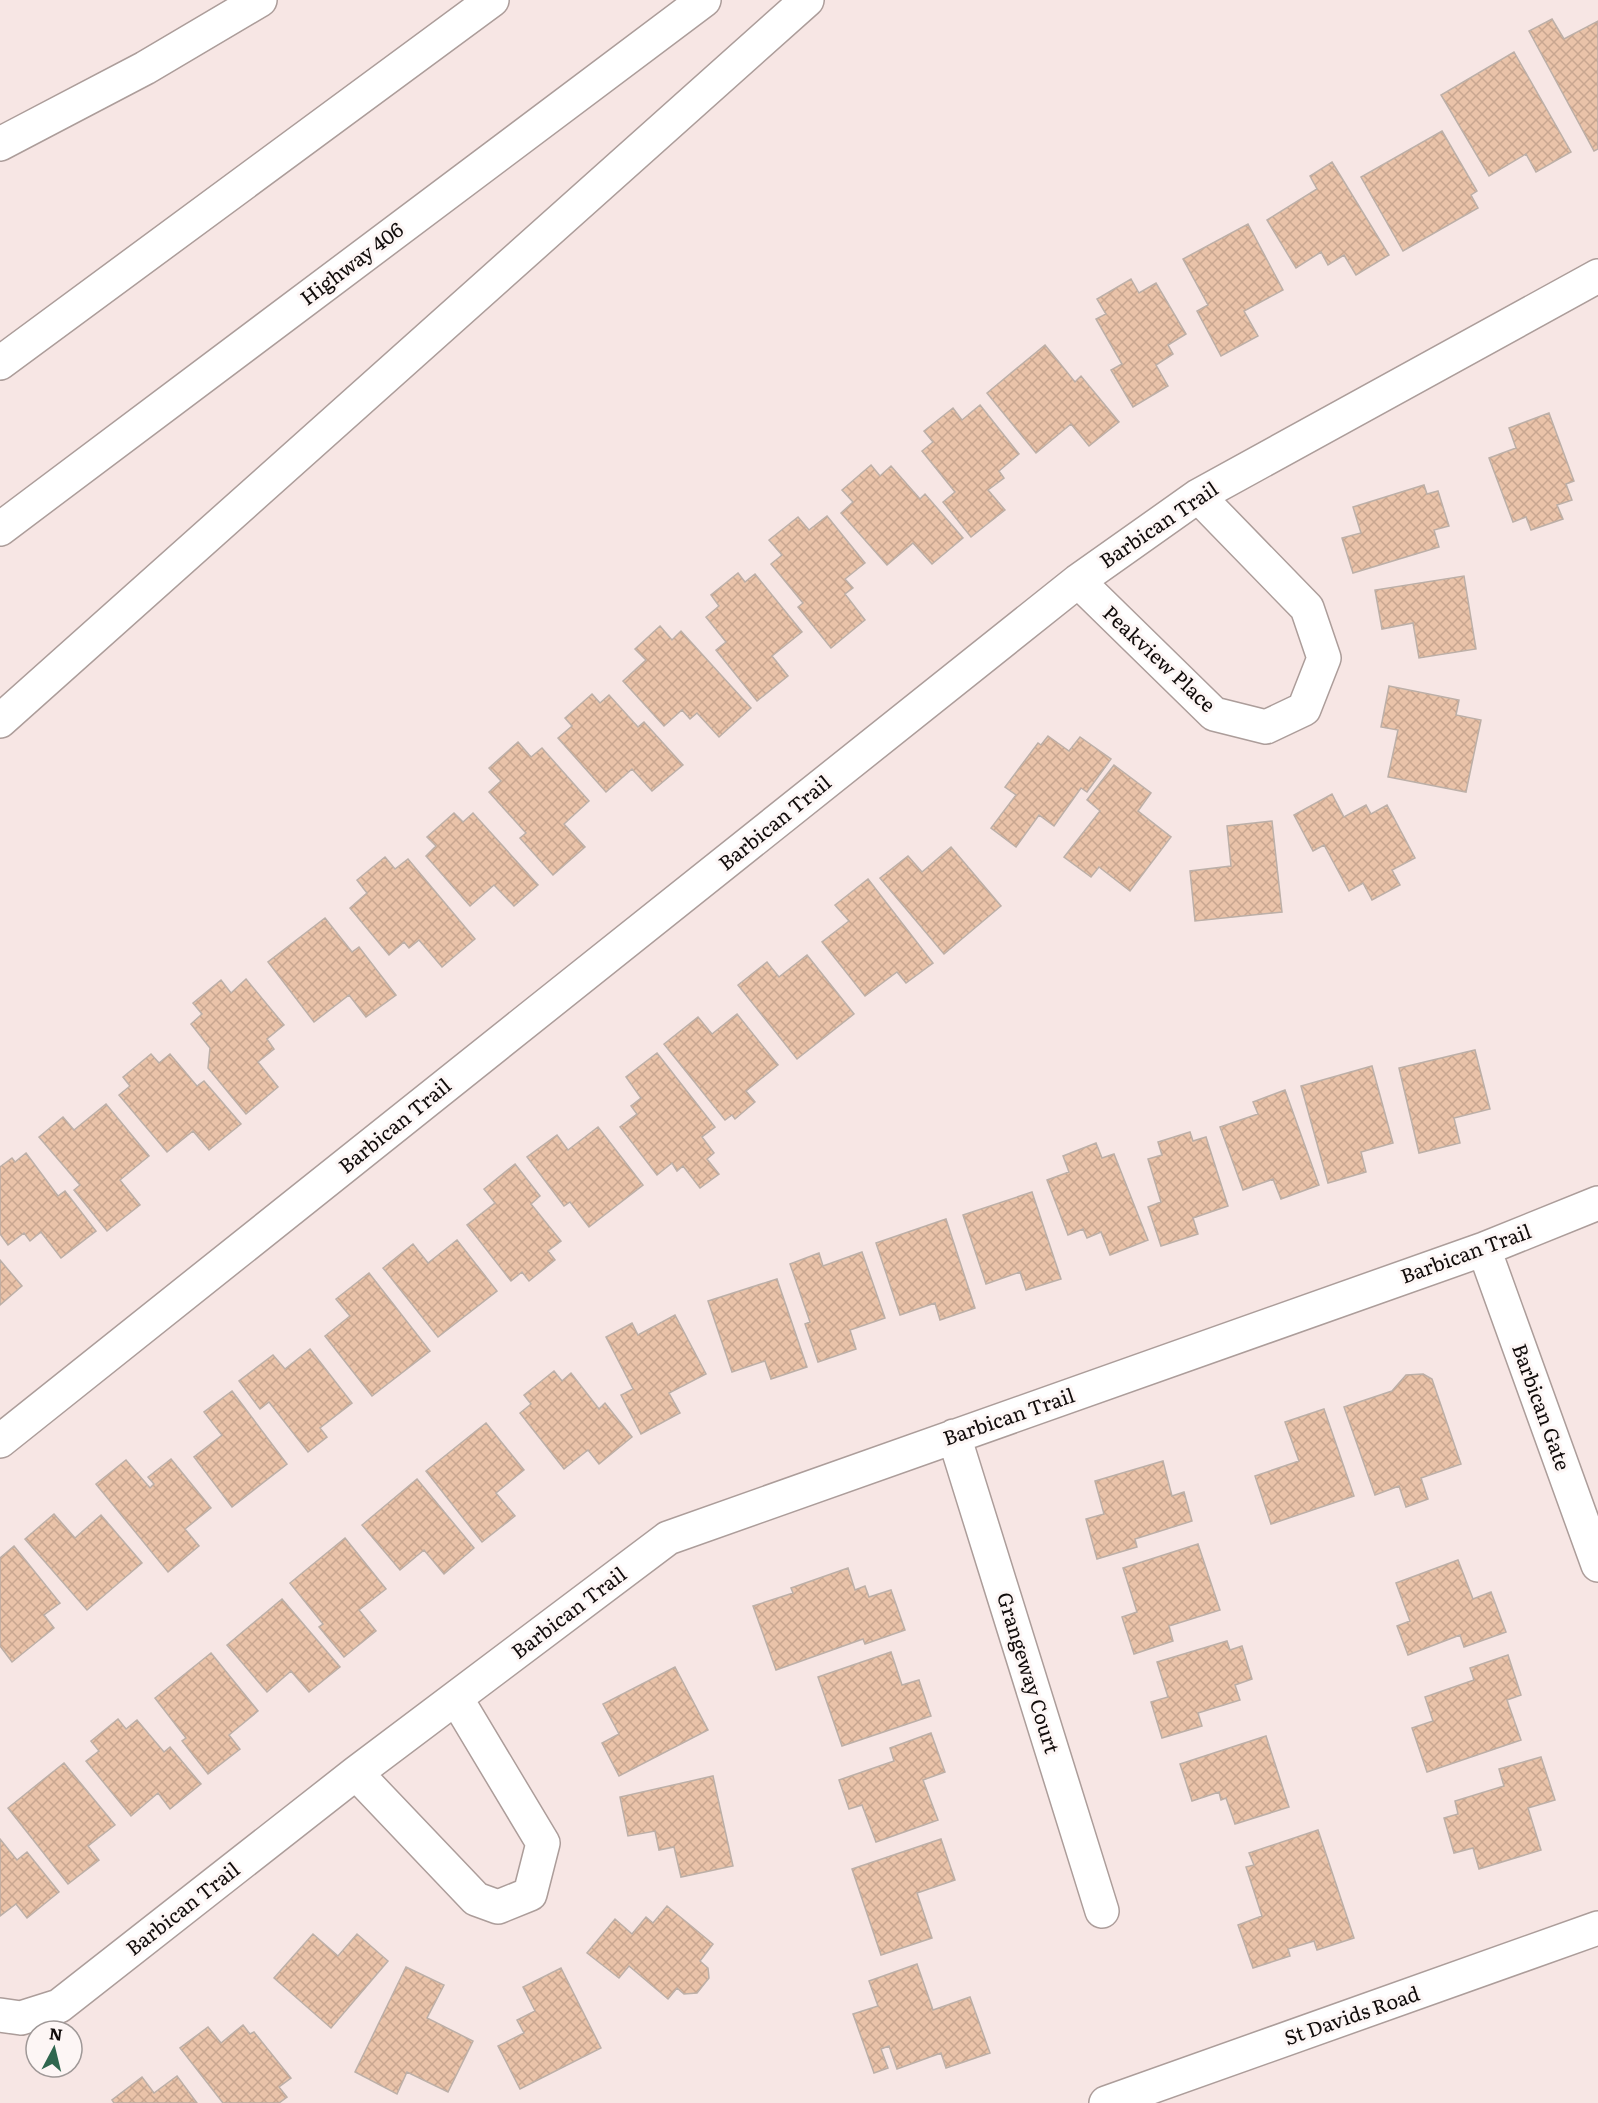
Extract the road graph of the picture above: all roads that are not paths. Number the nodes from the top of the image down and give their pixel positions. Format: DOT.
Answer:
graph roads {
  1 [pos="260,0"];
  2 [pos="492,0"];
  3 [pos="704,0"];
  4 [pos="807,0"];
  5 [pos="0,144"];
  6 [pos="1598,276"];
  7 [pos="0,363"];
  8 [pos="1198,496"];
  9 [pos="0,529"];
  10 [pos="1078,581"];
  11 [pos="0,721"];
  12 [pos="1598,1203"];
  13 [pos="1484,1249"];
  14 [pos="954,1436"];
  15 [pos="0,1441"];
  16 [pos="1598,1565"];
  17 [pos="456,1698"];
  18 [pos="356,1773"];
  19 [pos="1101,1911"];
  20 [pos="1598,1928"];
  21 [pos="0,2015"];
  22 [pos="1106,2103"];
  1 -- 5 [label="main road"];
  2 -- 7 [label="main road"];
  3 -- 9 [label="main road, Highway 406"];
  4 -- 11 [label="main road"];
  6 -- 8 [label="main road, Barbican Trail"];
  8 -- 10 [label="main road, Barbican Trail"];
  8 -- 10 [label="main road, Peakview Place"];
  10 -- 15 [label="main road, Barbican Trail"];
  12 -- 13 [label="main road, Barbican Trail"];
  13 -- 14 [label="main road, Barbican Trail"];
  13 -- 16 [label="main road, Barbican Gate"];
  14 -- 17 [label="main road, Barbican Trail"];
  14 -- 19 [label="main road, Grangeway Court"];
  17 -- 18 [label="main road, Barbican Trail"];
  17 -- 18 [label="main road"];
  18 -- 21 [label="main road, Barbican Trail"];
  20 -- 22 [label="main road, St Davids Road"];
}
